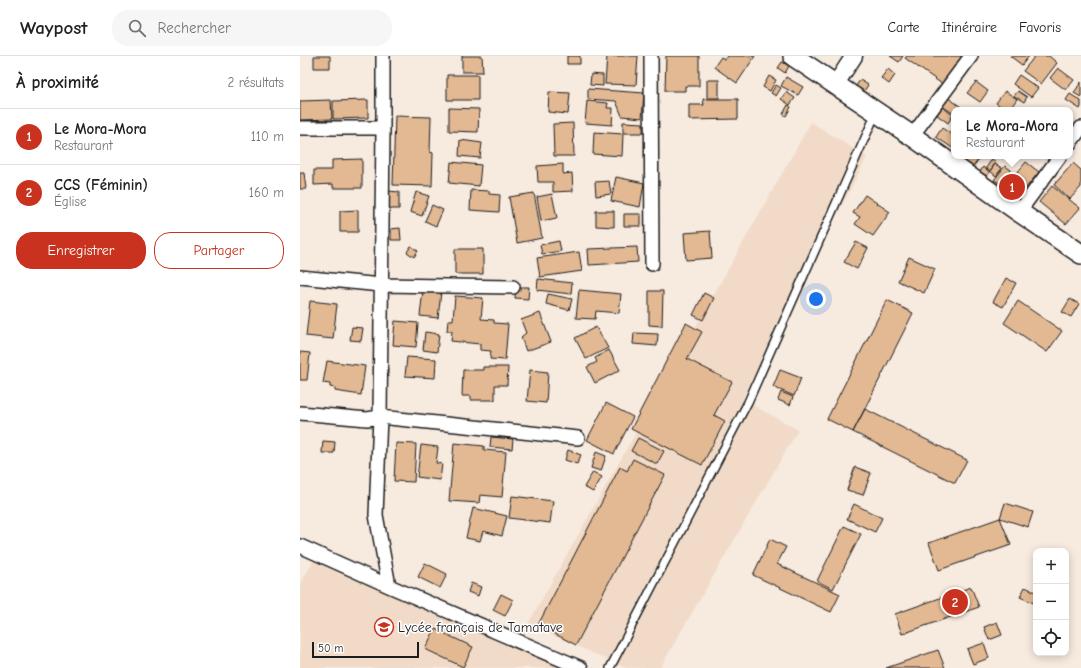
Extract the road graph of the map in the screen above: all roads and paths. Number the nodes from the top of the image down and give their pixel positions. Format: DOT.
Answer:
graph roads {
  1 [pos="383,56"];
  2 [pos="651,56"];
  3 [pos="794,56"];
  4 [pos="854,56"];
  5 [pos="971,56"];
  6 [pos="835,85"];
  7 [pos="876,112"];
  8 [pos="300,128"];
  9 [pos="383,128"];
  10 [pos="1081,128"];
  11 [pos="912,136"];
  12 [pos="1073,139"];
  13 [pos="1058,159"];
  14 [pos="1019,212"];
  15 [pos="1081,254"];
  16 [pos="652,264"];
  17 [pos="300,277"];
  18 [pos="382,285"];
  19 [pos="513,287"];
  20 [pos="300,413"];
  21 [pos="380,417"];
  22 [pos="578,438"];
  23 [pos="300,546"];
  24 [pos="389,586"];
  25 [pos="581,668"];
  26 [pos="610,668"];
  1 -- 9 [label="street"];
  2 -- 16 [label="street"];
  3 -- 6 [label="main road"];
  4 -- 6 [label="street"];
  5 -- 11 [label="street"];
  6 -- 7 [label="main road"];
  7 -- 11 [label="main road"];
  7 -- 26 [label="lane"];
  8 -- 9 [label="street"];
  9 -- 18 [label="street"];
  10 -- 12 [label="street"];
  11 -- 14 [label="main road"];
  13 -- 14 [label="street"];
  14 -- 15 [label="main road"];
  17 -- 18 [label="street"];
  18 -- 19 [label="street"];
  18 -- 21 [label="street"];
  20 -- 21 [label="street"];
  21 -- 22 [label="street"];
  21 -- 24 [label="street"];
  23 -- 24 [label="street"];
  24 -- 25 [label="street"];
}
